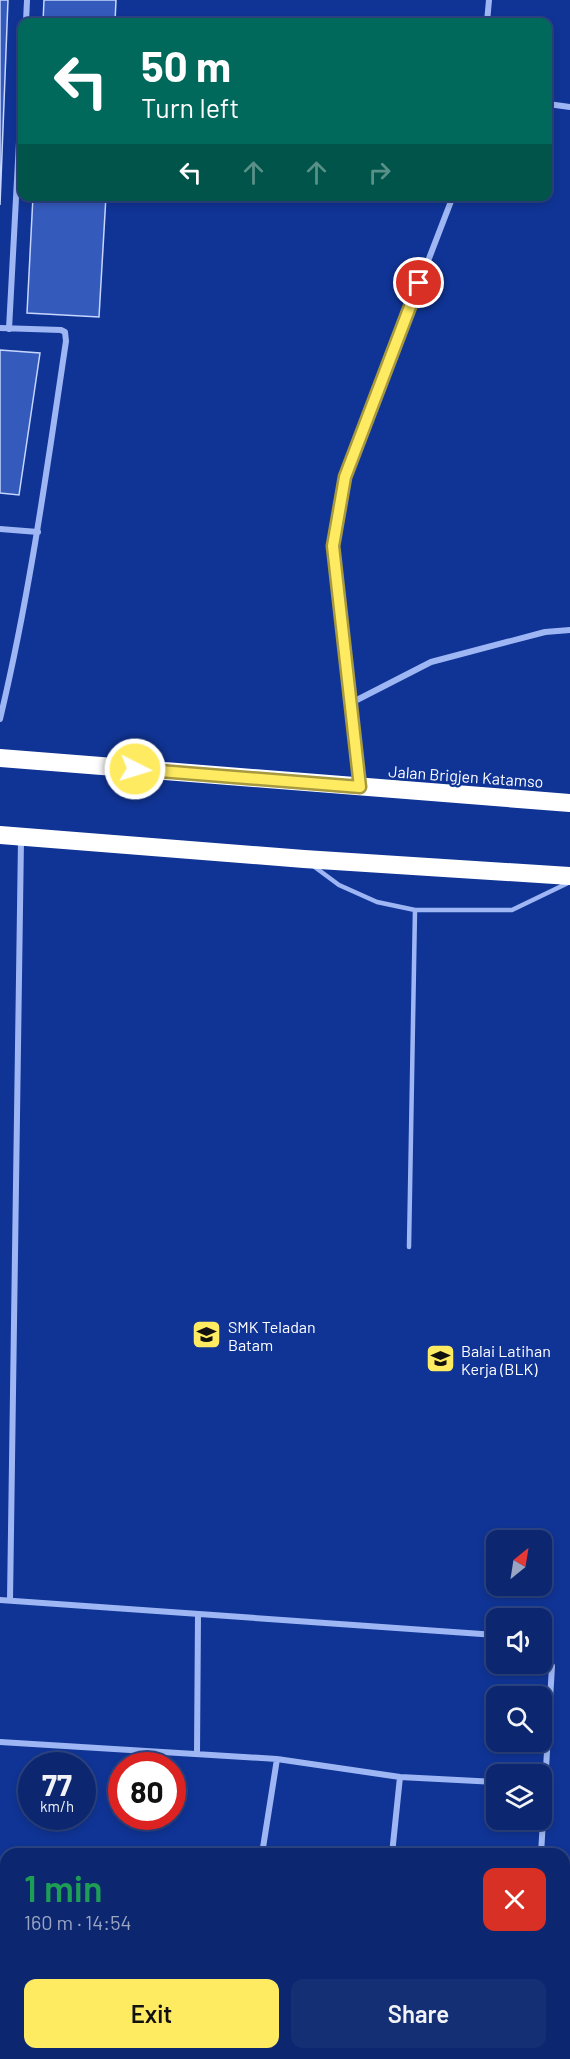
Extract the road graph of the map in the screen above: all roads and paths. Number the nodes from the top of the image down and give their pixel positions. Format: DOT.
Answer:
graph roads {
  1 [pos="27,0"];
  2 [pos="489,0"];
  3 [pos="26,18"];
  4 [pos="487,18"];
  5 [pos="552,105"];
  6 [pos="570,107"];
  7 [pos="18,160"];
  8 [pos="451,201"];
  9 [pos="0,328"];
  10 [pos="9,328"];
  11 [pos="0,529"];
  12 [pos="38,532"];
  13 [pos="570,630"];
  14 [pos="351,703"];
  15 [pos="0,718"];
  16 [pos="0,758"];
  17 [pos="360,787"];
  18 [pos="570,803"];
  19 [pos="0,835"];
  20 [pos="21,837"];
  21 [pos="304,859"];
  22 [pos="570,876"];
  23 [pos="570,882"];
  24 [pos="415,910"];
  25 [pos="409,1246"];
  26 [pos="0,1600"];
  27 [pos="10,1600"];
  28 [pos="198,1614"];
  29 [pos="486,1634"];
  30 [pos="551,1674"];
  31 [pos="0,1742"];
  32 [pos="197,1754"];
  33 [pos="277,1759"];
  34 [pos="545,1764"];
  35 [pos="400,1777"];
  36 [pos="486,1781"];
  37 [pos="542,1830"];
  38 [pos="263,1848"];
  39 [pos="393,1848"];
  40 [pos="541,1848"];
  1 -- 3 [label="street"];
  2 -- 4 [label="street"];
  5 -- 6 [label="street"];
  7 -- 10 [label="street"];
  8 -- 14 [label="street"];
  9 -- 10 [label="street"];
  10 -- 12 [label="street"];
  11 -- 12 [label="street"];
  12 -- 15 [label="street"];
  13 -- 14 [label="street"];
  14 -- 17 [label="street"];
  16 -- 17 [label="highway, Jalan Brigjen Katamso"];
  17 -- 18 [label="highway, Jalan Brigjen Katamso"];
  19 -- 20 [label="highway"];
  20 -- 21 [label="highway"];
  20 -- 27 [label="street"];
  21 -- 22 [label="highway"];
  21 -- 24 [label="lane"];
  23 -- 24 [label="lane"];
  24 -- 25 [label="lane"];
  26 -- 27 [label="street"];
  27 -- 28 [label="street"];
  28 -- 29 [label="street"];
  28 -- 32 [label="street"];
  30 -- 34 [label="street"];
  31 -- 32 [label="street"];
  32 -- 33 [label="street"];
  33 -- 35 [label="street"];
  33 -- 38 [label="street"];
  35 -- 36 [label="street"];
  35 -- 39 [label="street"];
  37 -- 40 [label="street"];
}
